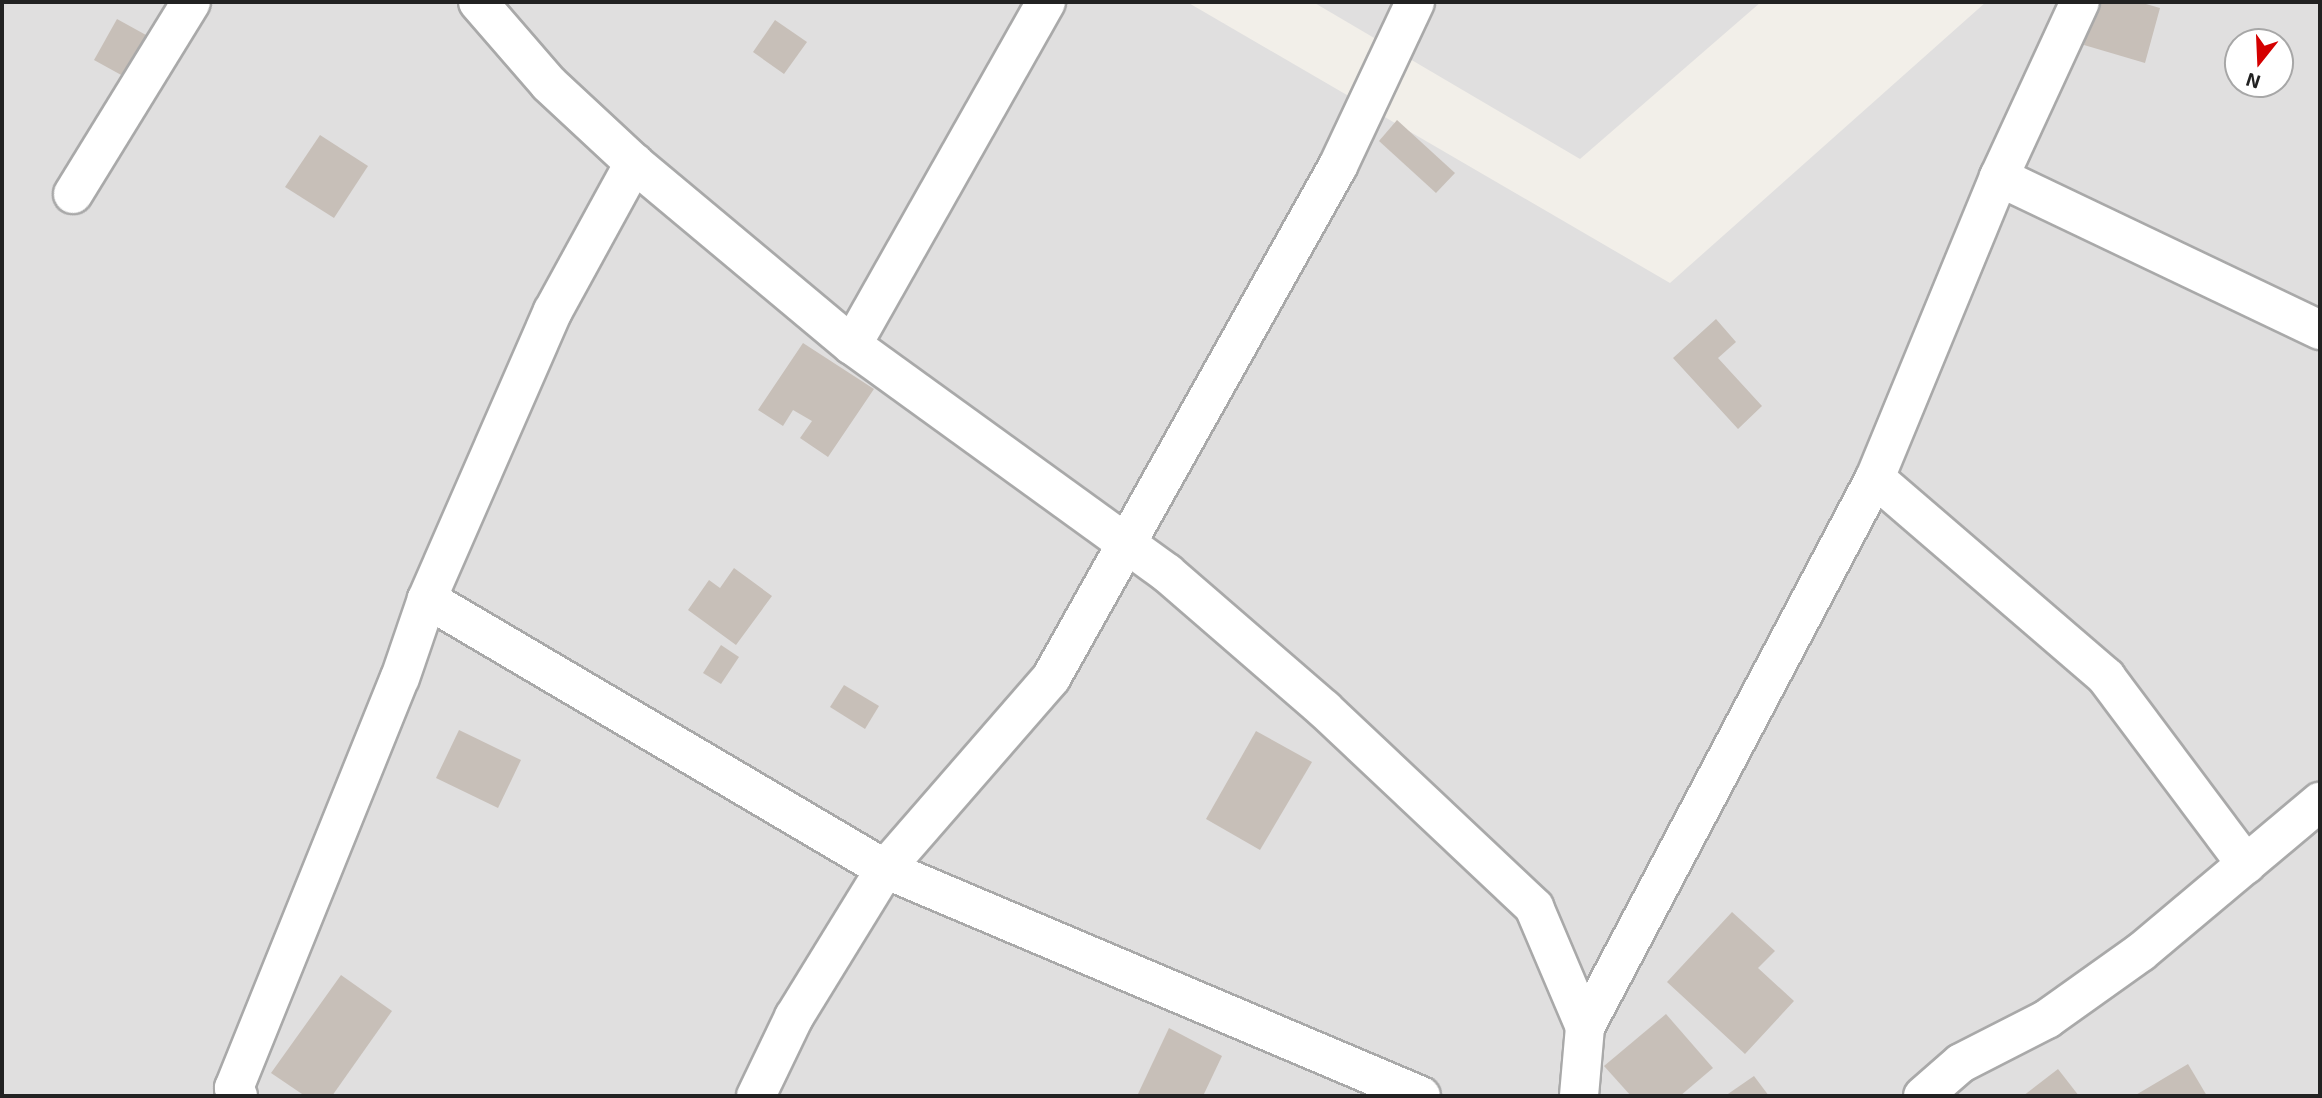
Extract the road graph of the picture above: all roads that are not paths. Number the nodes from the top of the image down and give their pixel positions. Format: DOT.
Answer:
graph roads {
  1 [pos="191,2"];
  2 [pos="478,2"];
  3 [pos="1046,2"];
  4 [pos="1415,2"];
  5 [pos="2071,5"];
  6 [pos="634,163"];
  7 [pos="2000,177"];
  8 [pos="73,194"];
  9 [pos="2320,330"];
  10 [pos="852,345"];
  11 [pos="1875,478"];
  12 [pos="1125,547"];
  13 [pos="428,599"];
  14 [pos="2320,802"];
  15 [pos="2246,864"];
  16 [pos="885,869"];
  17 [pos="1585,1027"];
  18 [pos="1371,1086"];
  19 [pos="1937,1092"];
  20 [pos="238,1096"];
  21 [pos="756,1096"];
  22 [pos="1421,1096"];
  23 [pos="1579,1096"];
  1 -- 8 [label="street"];
  2 -- 6 [label="street"];
  3 -- 10 [label="street"];
  4 -- 12 [label="street"];
  5 -- 7 [label="street"];
  6 -- 10 [label="street"];
  6 -- 13 [label="street"];
  7 -- 9 [label="street"];
  7 -- 11 [label="street"];
  10 -- 12 [label="street"];
  11 -- 15 [label="street"];
  11 -- 17 [label="street"];
  12 -- 16 [label="street"];
  12 -- 17 [label="street"];
  13 -- 16 [label="street"];
  13 -- 20 [label="street"];
  14 -- 15 [label="street"];
  15 -- 19 [label="street"];
  16 -- 18 [label="street"];
  16 -- 21 [label="street"];
  17 -- 23 [label="street"];
  18 -- 22 [label="street"];
}
